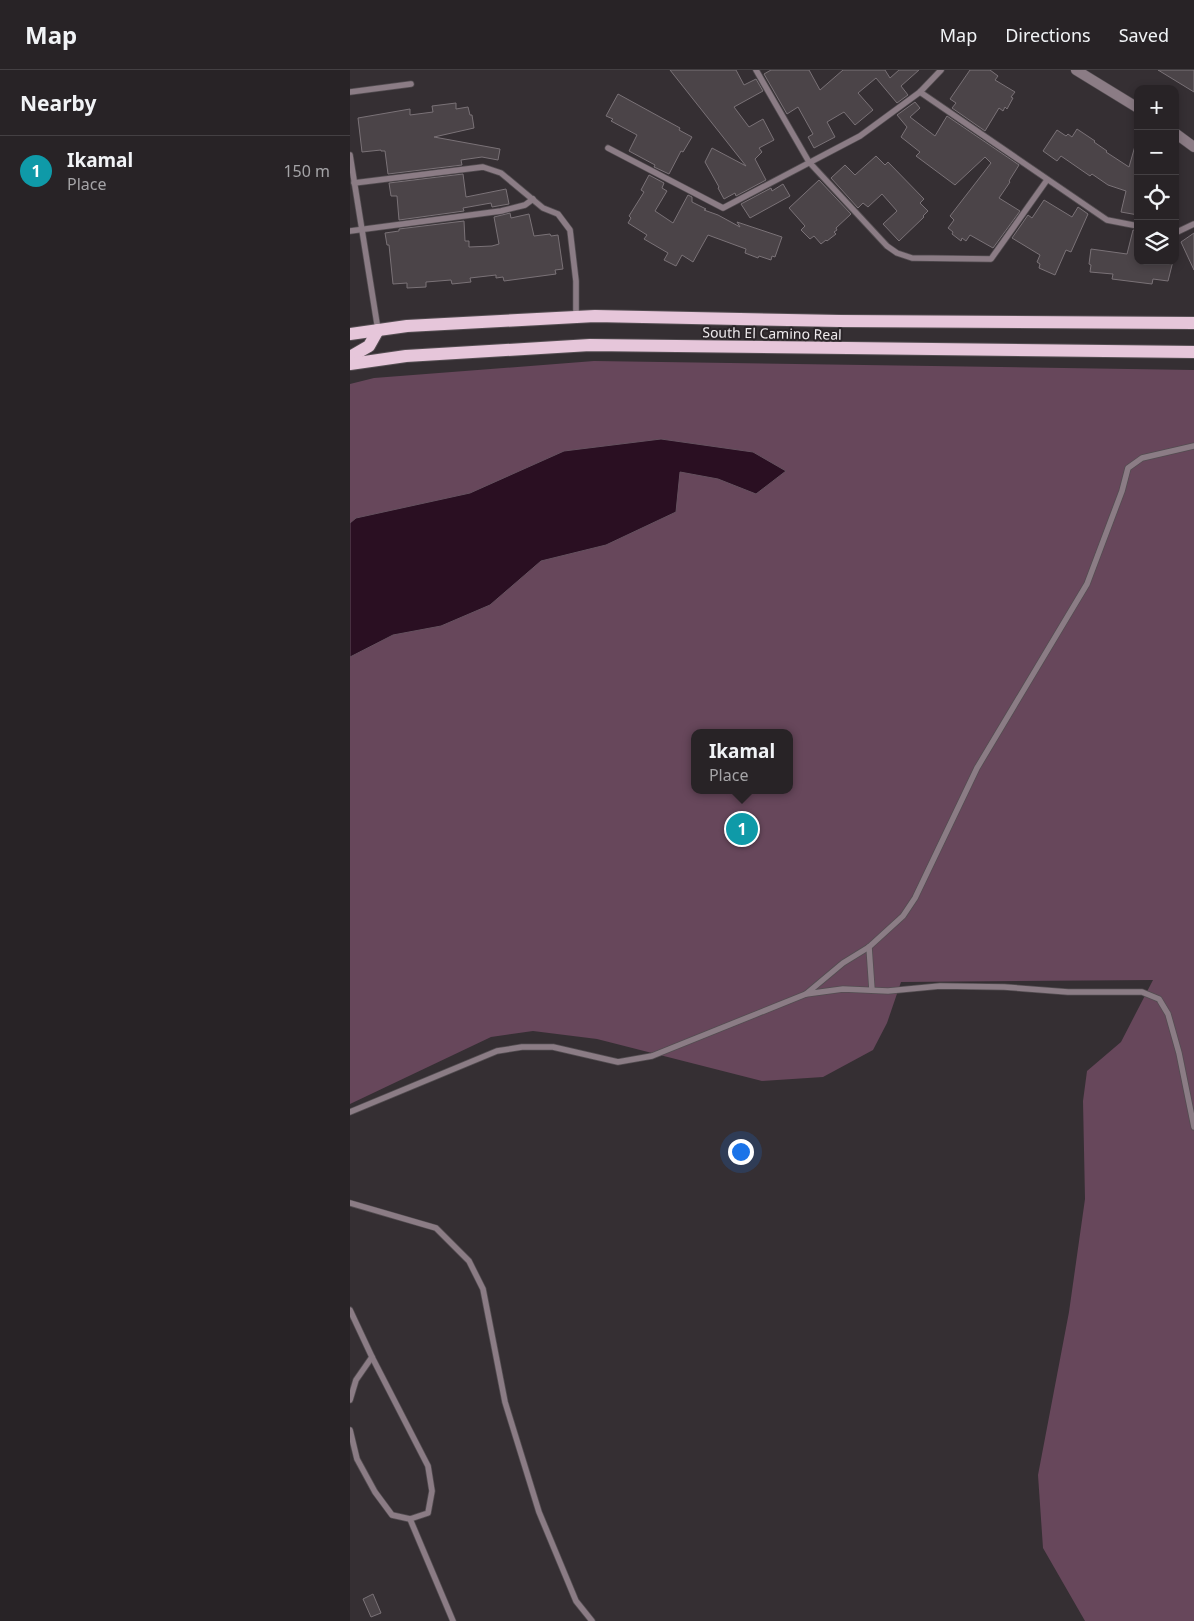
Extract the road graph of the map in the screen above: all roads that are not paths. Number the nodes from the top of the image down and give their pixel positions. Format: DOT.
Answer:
graph roads {
  1 [pos="756,70"];
  2 [pos="941,70"];
  3 [pos="1076,70"];
  4 [pos="411,84"];
  5 [pos="350,92"];
  6 [pos="920,92"];
  7 [pos="1134,106"];
  8 [pos="1179,136"];
  9 [pos="608,148"];
  10 [pos="1194,148"];
  11 [pos="350,155"];
  12 [pos="809,162"];
  13 [pos="1047,180"];
  14 [pos="354,183"];
  15 [pos="533,199"];
  16 [pos="1194,224"];
  17 [pos="1134,225"];
  18 [pos="361,230"];
  19 [pos="350,231"];
  20 [pos="1179,232"];
  21 [pos="576,317"];
  22 [pos="1194,323"];
  23 [pos="378,330"];
  24 [pos="350,334"];
  25 [pos="1194,352"];
  26 [pos="350,357"];
  27 [pos="350,364"];
  28 [pos="1194,446"];
  29 [pos="869,947"];
  30 [pos="872,990"];
  31 [pos="806,994"];
  32 [pos="350,1112"];
  33 [pos="1194,1127"];
  34 [pos="350,1203"];
  35 [pos="350,1310"];
  36 [pos="372,1357"];
  37 [pos="352,1388"];
  38 [pos="350,1400"];
  39 [pos="350,1430"];
  40 [pos="410,1520"];
  41 [pos="453,1621"];
  42 [pos="592,1621"];
  1 -- 12 [label="lane"];
  2 -- 6 [label="lane"];
  3 -- 7 [label="street"];
  4 -- 5 [label="lane"];
  6 -- 12 [label="lane"];
  6 -- 13 [label="lane"];
  8 -- 10 [label="street"];
  9 -- 12 [label="lane"];
  11 -- 14 [label="lane"];
  12 -- 13 [label="lane"];
  13 -- 17 [label="lane"];
  14 -- 15 [label="lane"];
  14 -- 18 [label="lane"];
  15 -- 18 [label="lane"];
  15 -- 21 [label="lane"];
  16 -- 20 [label="lane"];
  18 -- 19 [label="lane"];
  18 -- 23 [label="lane"];
  21 -- 22 [label="main road, South El Camino Real"];
  21 -- 23 [label="main road, South El Camino Real"];
  23 -- 24 [label="main road, South El Camino Real"];
  23 -- 26 [label="main road"];
  25 -- 27 [label="main road, South El Camino Real"];
  28 -- 29 [label="lane"];
  29 -- 30 [label="lane"];
  29 -- 31 [label="lane"];
  30 -- 31 [label="lane"];
  30 -- 33 [label="lane"];
  31 -- 32 [label="lane"];
  34 -- 42 [label="lane"];
  35 -- 36 [label="lane"];
  36 -- 37 [label="lane"];
  36 -- 40 [label="lane"];
  37 -- 38 [label="lane"];
  39 -- 40 [label="lane"];
  40 -- 41 [label="lane"];
}
